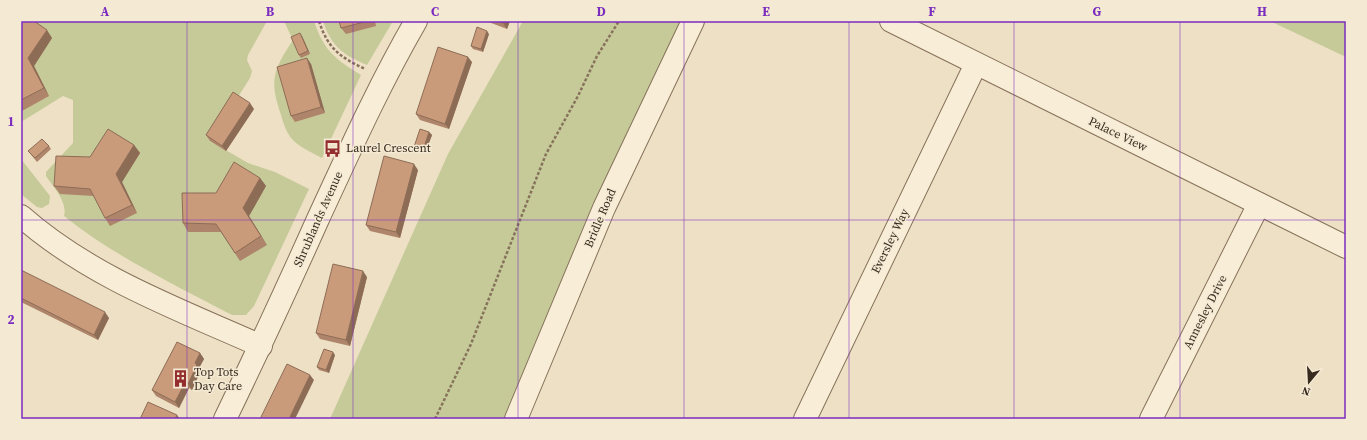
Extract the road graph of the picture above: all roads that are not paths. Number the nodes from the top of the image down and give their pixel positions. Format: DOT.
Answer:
graph roads {
  1 [pos="416,21"];
  2 [pos="693,21"];
  3 [pos="891,21"];
  4 [pos="976,64"];
  5 [pos="1259,204"];
  6 [pos="21,216"];
  7 [pos="1346,247"];
  8 [pos="261,346"];
  9 [pos="225,419"];
  10 [pos="516,419"];
  11 [pos="805,419"];
  12 [pos="1151,419"];
  1 -- 8 [label="street, Shrublands Avenue"];
  2 -- 10 [label="street, Bridle Road"];
  3 -- 4 [label="street, Palace View"];
  4 -- 5 [label="street, Palace View"];
  4 -- 11 [label="street, Eversley Way"];
  5 -- 7 [label="street, Palace View"];
  5 -- 12 [label="street, Annesley Drive"];
  6 -- 8 [label="street"];
  8 -- 9 [label="street, Shrublands Avenue"];
}
